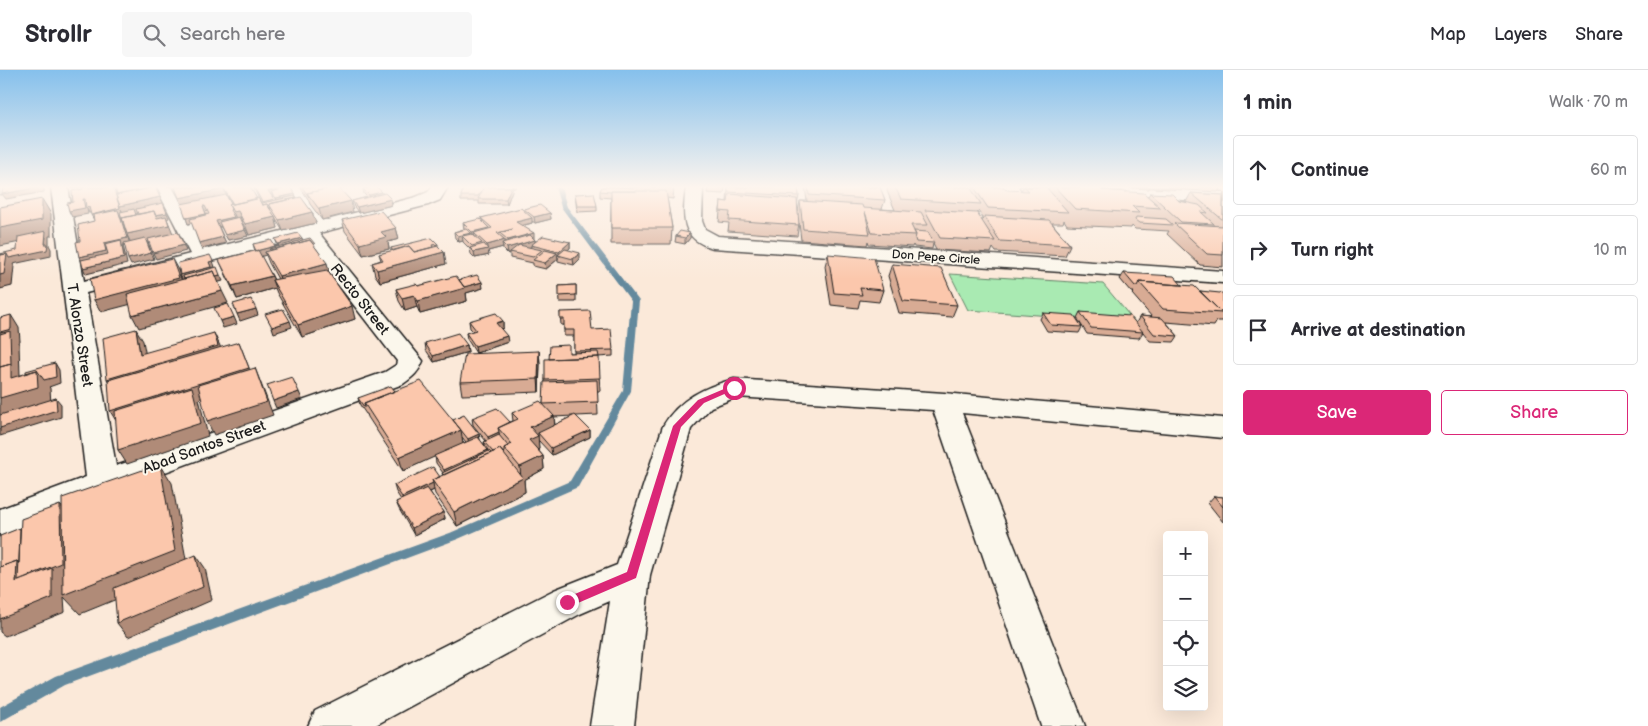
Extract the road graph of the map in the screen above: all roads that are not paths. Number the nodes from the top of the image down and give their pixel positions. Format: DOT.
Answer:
graph roads {
  1 [pos="63,218"];
  2 [pos="180,218"];
  3 [pos="308,218"];
  4 [pos="357,218"];
  5 [pos="693,218"];
  6 [pos="314,228"];
  7 [pos="201,256"];
  8 [pos="1223,277"];
  9 [pos="73,290"];
  10 [pos="407,369"];
  11 [pos="944,402"];
  12 [pos="1223,428"];
  13 [pos="103,483"];
  14 [pos="0,523"];
  15 [pos="632,575"];
  16 [pos="330,726"];
  17 [pos="612,726"];
  18 [pos="1064,726"];
  1 -- 9 [label="street, T. Alonzo Street"];
  2 -- 7 [label="street"];
  3 -- 6 [label="street, Recto Street"];
  4 -- 6 [label="street"];
  5 -- 8 [label="street, Don Pepe Circle"];
  6 -- 7 [label="street"];
  6 -- 10 [label="street, Recto Street"];
  7 -- 9 [label="street"];
  9 -- 13 [label="street, T. Alonzo Street"];
  10 -- 13 [label="street, Abad Santos Street"];
  11 -- 12 [label="street"];
  11 -- 15 [label="street"];
  11 -- 18 [label="street"];
  13 -- 14 [label="street, Abad Santos Street"];
  15 -- 16 [label="street"];
  15 -- 17 [label="street"];
}
